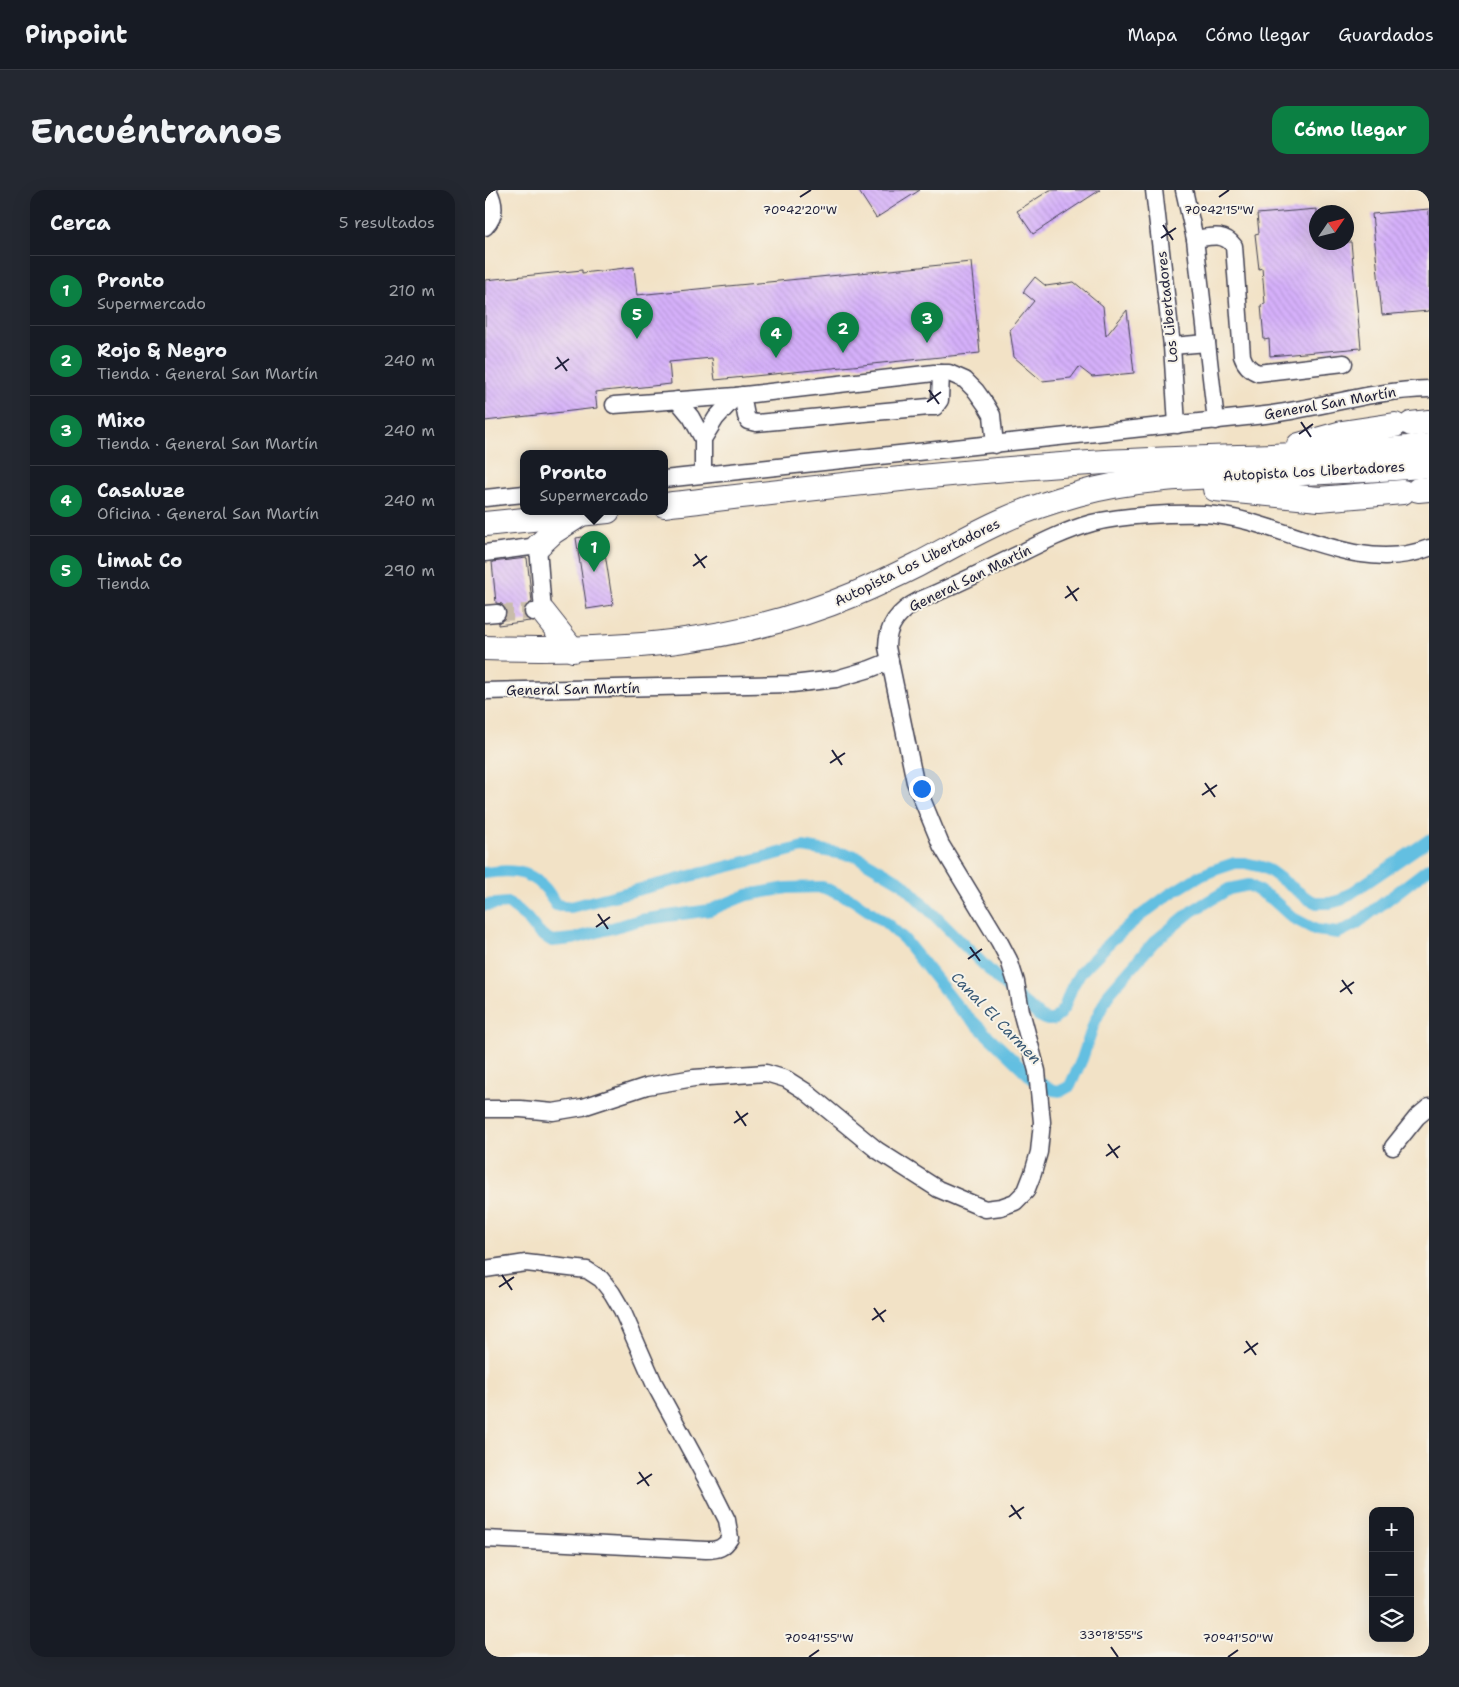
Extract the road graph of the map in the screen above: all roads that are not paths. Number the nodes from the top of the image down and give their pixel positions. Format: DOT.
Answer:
graph roads {
  1 [pos="488,190"];
  2 [pos="1154,190"];
  3 [pos="1184,190"];
  4 [pos="485,227"];
  5 [pos="1195,238"];
  6 [pos="1207,343"];
  7 [pos="1172,346"];
  8 [pos="1344,363"];
  9 [pos="941,373"];
  10 [pos="1429,389"];
  11 [pos="739,395"];
  12 [pos="677,400"];
  13 [pos="613,405"];
  14 [pos="1215,421"];
  15 [pos="1412,423"];
  16 [pos="1177,425"];
  17 [pos="703,439"];
  18 [pos="995,444"];
  19 [pos="1429,446"];
  20 [pos="1242,458"];
  21 [pos="1429,464"];
  22 [pos="703,474"];
  23 [pos="668,478"];
  24 [pos="1416,491"];
  25 [pos="1080,493"];
  26 [pos="520,494"];
  27 [pos="485,498"];
  28 [pos="668,505"];
  29 [pos="572,515"];
  30 [pos="580,515"];
  31 [pos="485,524"];
  32 [pos="538,546"];
  33 [pos="1429,548"];
  34 [pos="485,553"];
  35 [pos="538,612"];
  36 [pos="485,648"];
  37 [pos="573,650"];
  38 [pos="890,661"];
  39 [pos="485,691"];
  40 [pos="1429,1106"];
  41 [pos="485,1109"];
  42 [pos="1393,1147"];
  43 [pos="485,1270"];
  44 [pos="485,1539"];
  1 -- 4 [label="street"];
  2 -- 7 [label="street, Los Libertadores"];
  3 -- 5 [label="street"];
  5 -- 6 [label="street"];
  5 -- 8 [label="street"];
  6 -- 7 [label="street"];
  6 -- 14 [label="street"];
  7 -- 16 [label="street, Los Libertadores"];
  9 -- 11 [label="street"];
  9 -- 11 [label="street"];
  9 -- 18 [label="street"];
  10 -- 14 [label="street, General San Martín"];
  11 -- 12 [label="street"];
  11 -- 17 [label="street"];
  12 -- 13 [label="street"];
  12 -- 17 [label="street"];
  14 -- 16 [label="street, General San Martín"];
  15 -- 20 [label="highway, Autopista Los Libertadores"];
  16 -- 18 [label="street, General San Martín"];
  17 -- 22 [label="street"];
  18 -- 22 [label="street, General San Martín"];
  19 -- 20 [label="highway, Autopista Los Libertadores"];
  20 -- 28 [label="highway, Autopista Los Libertadores"];
  21 -- 25 [label="highway, Autopista Los Libertadores"];
  22 -- 23 [label="street, General San Martín"];
  24 -- 25 [label="highway, Autopista Los Libertadores"];
  25 -- 37 [label="highway, Autopista Los Libertadores"];
  26 -- 27 [label="street"];
  29 -- 31 [label="highway"];
  30 -- 32 [label="highway"];
  32 -- 34 [label="street"];
  32 -- 35 [label="street"];
  33 -- 38 [label="street, General San Martín"];
  35 -- 37 [label="highway"];
  36 -- 37 [label="highway, Autopista Los Libertadores"];
  38 -- 39 [label="street, General San Martín"];
  38 -- 41 [label="street"];
  40 -- 42 [label="street"];
  43 -- 44 [label="street"];
}
